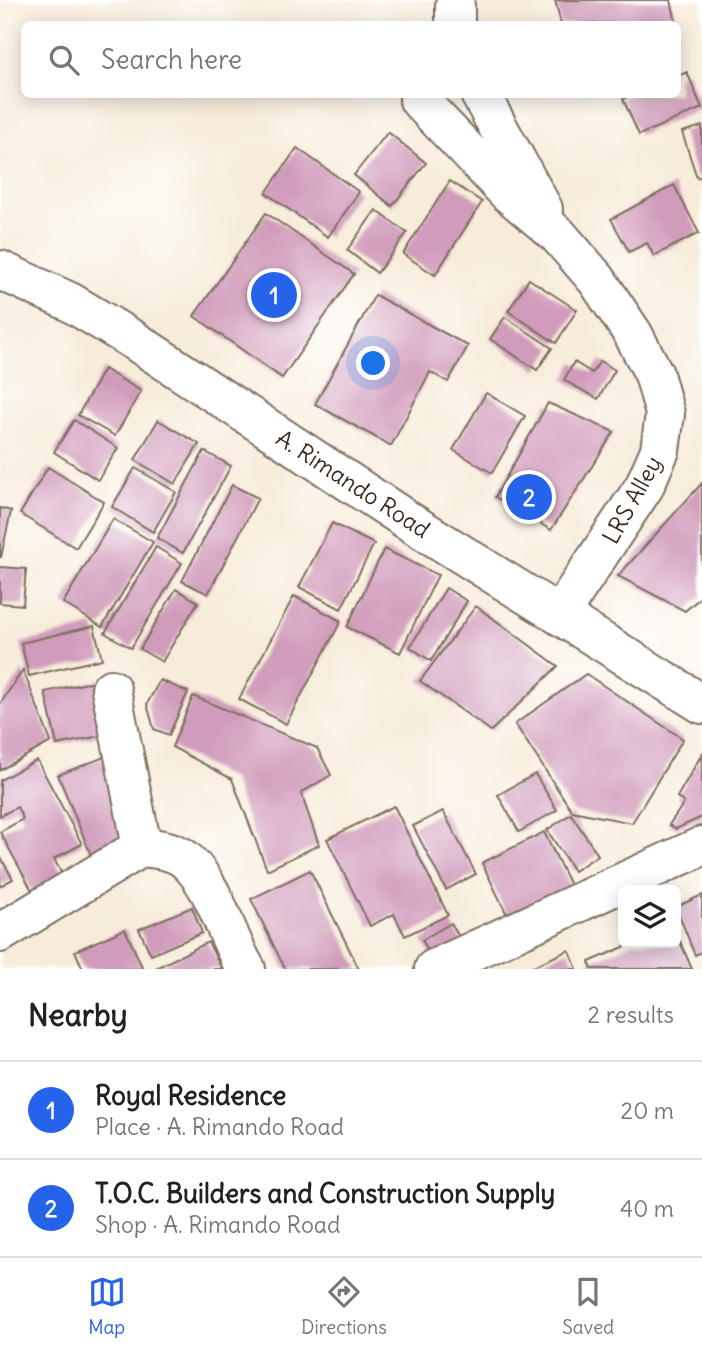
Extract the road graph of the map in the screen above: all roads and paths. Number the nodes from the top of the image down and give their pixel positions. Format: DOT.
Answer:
graph roads {
  1 [pos="482,98"];
  2 [pos="419,100"];
  3 [pos="558,235"];
  4 [pos="0,270"];
  5 [pos="559,615"];
  6 [pos="111,689"];
  7 [pos="702,704"];
  8 [pos="142,846"];
  9 [pos="702,846"];
  10 [pos="0,933"];
  11 [pos="246,969"];
  12 [pos="434,969"];
  1 -- 3 [label="main road, LRS Alley"];
  2 -- 3 [label="main road, LRS Alley"];
  3 -- 5 [label="main road, LRS Alley"];
  4 -- 5 [label="main road, A. Rimando Road"];
  5 -- 7 [label="main road, A. Rimando Road"];
  6 -- 8 [label="main road"];
  8 -- 10 [label="main road"];
  8 -- 11 [label="main road"];
  9 -- 12 [label="main road"];
}
